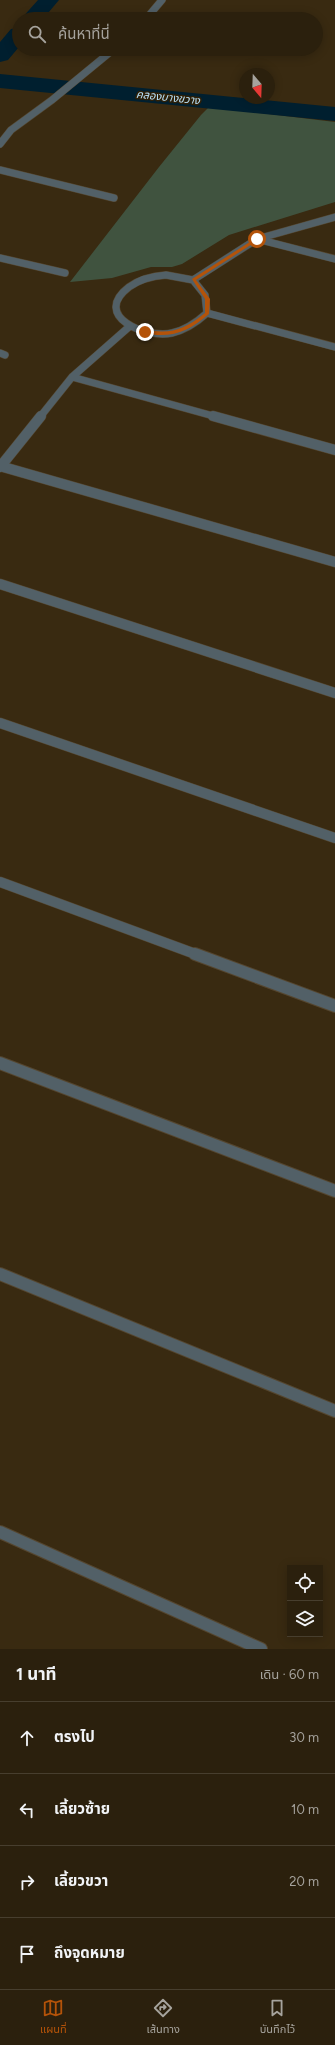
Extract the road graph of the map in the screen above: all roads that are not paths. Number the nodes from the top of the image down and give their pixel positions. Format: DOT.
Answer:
graph roads {
  1 [pos="162,0"];
  2 [pos="152,12"];
  3 [pos="105,56"];
  4 [pos="0,144"];
  5 [pos="0,170"];
  6 [pos="114,198"];
  7 [pos="335,217"];
  8 [pos="257,239"];
  9 [pos="0,258"];
  10 [pos="335,259"];
  11 [pos="65,272"];
  12 [pos="194,280"];
  13 [pos="207,313"];
  14 [pos="130,326"];
  15 [pos="335,346"];
  16 [pos="72,377"];
  17 [pos="335,450"];
  18 [pos="0,466"];
  19 [pos="335,562"];
  20 [pos="0,584"];
  21 [pos="335,693"];
  22 [pos="0,723"];
  23 [pos="335,838"];
  24 [pos="0,882"];
  25 [pos="335,1006"];
  26 [pos="0,1063"];
  27 [pos="335,1191"];
  28 [pos="0,1274"];
  29 [pos="335,1411"];
  30 [pos="0,1532"];
  31 [pos="261,1649"];
  1 -- 2 [label="street"];
  3 -- 4 [label="street"];
  5 -- 6 [label="street"];
  7 -- 8 [label="street"];
  8 -- 10 [label="street"];
  8 -- 12 [label="street"];
  9 -- 11 [label="street"];
  12 -- 13 [label="street"];
  12 -- 14 [label="street"];
  13 -- 14 [label="street"];
  13 -- 15 [label="street"];
  14 -- 16 [label="street"];
  16 -- 17 [label="street"];
  16 -- 18 [label="street"];
  18 -- 19 [label="street"];
  20 -- 21 [label="street"];
  22 -- 23 [label="street"];
  24 -- 25 [label="street"];
  26 -- 27 [label="street"];
  28 -- 29 [label="street"];
  30 -- 31 [label="street"];
}
